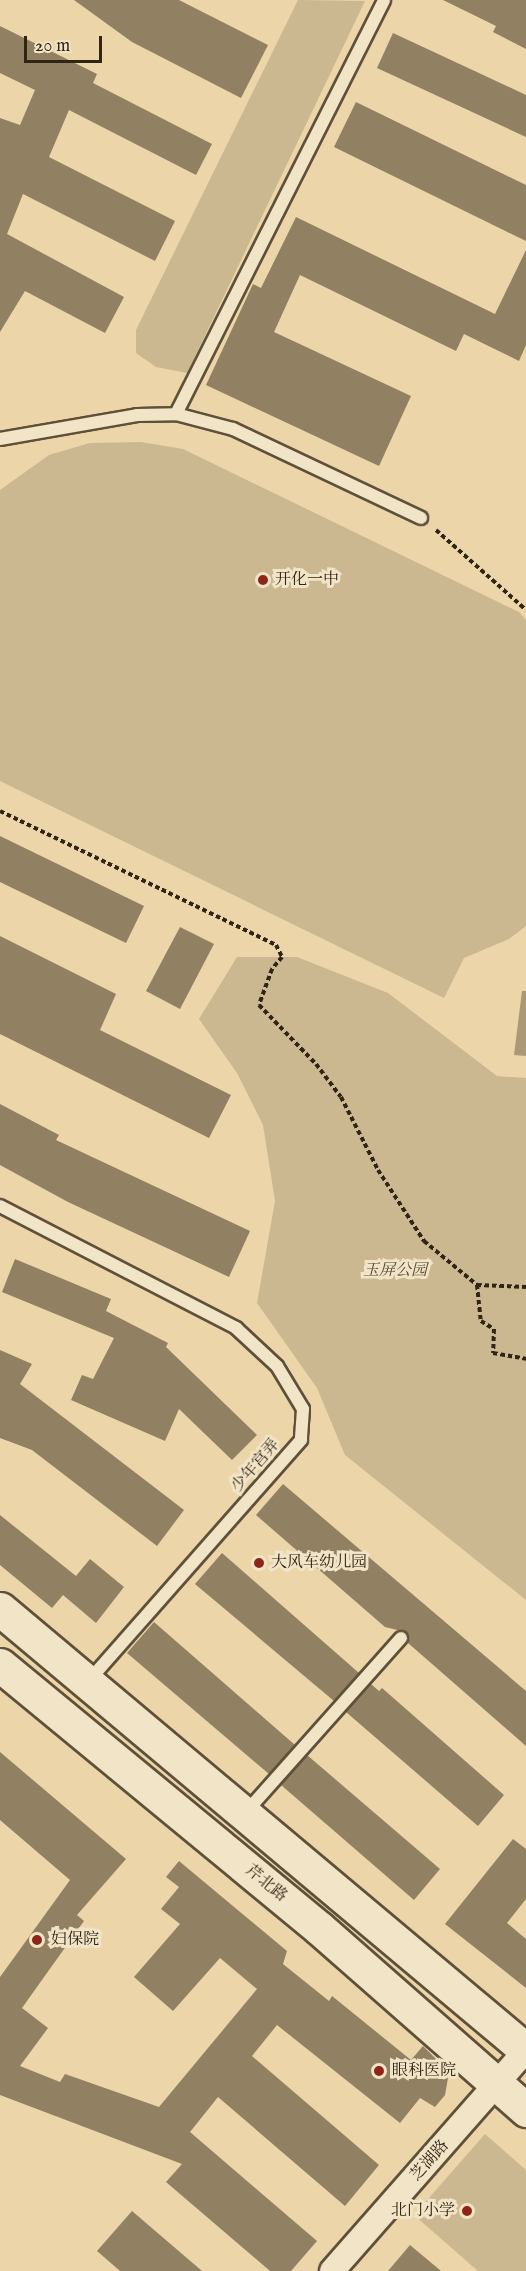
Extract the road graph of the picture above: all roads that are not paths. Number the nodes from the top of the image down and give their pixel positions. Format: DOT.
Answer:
graph roads {
  1 [pos="384,0"];
  2 [pos="177,414"];
  3 [pos="0,439"];
  4 [pos="421,518"];
  5 [pos="0,1206"];
  6 [pos="0,1609"];
  7 [pos="401,1638"];
  8 [pos="0,1665"];
  9 [pos="88,1682"];
  10 [pos="246,1813"];
  11 [pos="526,2050"];
  12 [pos="497,2085"];
  13 [pos="526,2110"];
  14 [pos="332,2271"];
  1 -- 2 [label="lane"];
  2 -- 3 [label="lane"];
  2 -- 4 [label="lane"];
  5 -- 9 [label="lane, 少年宫弄"];
  6 -- 9 [label="main road"];
  7 -- 10 [label="lane"];
  8 -- 12 [label="main road, 芹北路"];
  9 -- 10 [label="main road"];
  10 -- 11 [label="main road"];
  11 -- 12 [label="street, 芝湖路"];
  12 -- 13 [label="main road, 芹北路"];
  12 -- 14 [label="street, 芝湖路"];
}
